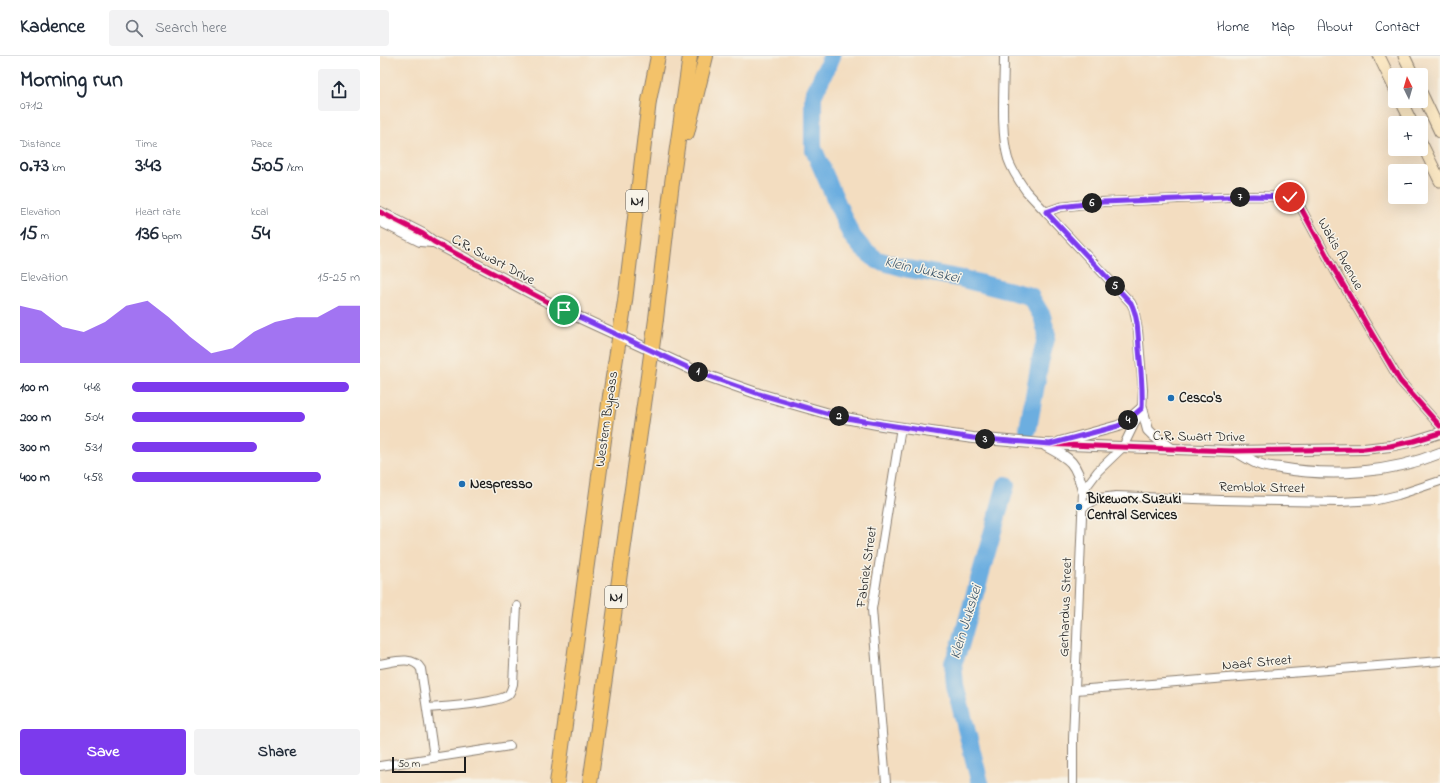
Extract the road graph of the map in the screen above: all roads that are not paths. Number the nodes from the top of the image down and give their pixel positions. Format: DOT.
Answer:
graph roads {
  1 [pos="657,56"];
  2 [pos="690,56"];
  3 [pos="706,56"];
  4 [pos="1004,56"];
  5 [pos="1379,56"];
  6 [pos="1404,56"];
  7 [pos="1410,68"];
  8 [pos="1388,75"];
  9 [pos="1428,107"];
  10 [pos="1440,132"];
  11 [pos="1428,156"];
  12 [pos="1440,181"];
  13 [pos="671,190"];
  14 [pos="380,212"];
  15 [pos="1046,212"];
  16 [pos="380,221"];
  17 [pos="434,242"];
  18 [pos="1142,408"];
  19 [pos="1440,426"];
  20 [pos="901,428"];
  21 [pos="1440,433"];
  22 [pos="1046,444"];
  23 [pos="1123,447"];
  24 [pos="1174,449"];
  25 [pos="1235,451"];
  26 [pos="1440,453"];
  27 [pos="1440,481"];
  28 [pos="1083,491"];
  29 [pos="1083,507"];
  30 [pos="518,606"];
  31 [pos="1440,661"];
  32 [pos="380,664"];
  33 [pos="1076,690"];
  34 [pos="427,708"];
  35 [pos="510,746"];
  36 [pos="434,758"];
  37 [pos="380,766"];
  38 [pos="558,783"];
  39 [pos="590,783"];
  40 [pos="886,783"];
  41 [pos="1073,783"];
  1 -- 38 [label="highway, Western Bypass / N1, bridge"];
  2 -- 13 [label="highway, N1"];
  3 -- 13 [label="highway"];
  4 -- 15 [label="street"];
  5 -- 8 [label="main road"];
  6 -- 7 [label="main road"];
  9 -- 10 [label="main road"];
  11 -- 12 [label="main road"];
  13 -- 39 [label="highway, N1, bridge"];
  14 -- 17 [label="street, C.R. Swart Drive"];
  15 -- 18 [label="street"];
  15 -- 19 [label="street, Wakis Avenue"];
  16 -- 17 [label="street, C.R. Swart Drive"];
  17 -- 20 [label="street, C.R. Swart Drive"];
  18 -- 22 [label="street"];
  18 -- 23 [label="street"];
  18 -- 24 [label="street"];
  20 -- 22 [label="street, C.R. Swart Drive"];
  20 -- 40 [label="street, Fabriek Street"];
  21 -- 25 [label="street, C.R. Swart Drive"];
  22 -- 23 [label="street, C.R. Swart Drive"];
  22 -- 28 [label="street"];
  23 -- 24 [label="street, C.R. Swart Drive"];
  23 -- 28 [label="street"];
  24 -- 25 [label="street, C.R. Swart Drive"];
  25 -- 26 [label="street, C.R. Swart Drive"];
  27 -- 29 [label="street, Remblok Street"];
  28 -- 29 [label="street, Gerhardus Street"];
  29 -- 33 [label="street, Gerhardus Street"];
  30 -- 34 [label="street"];
  31 -- 33 [label="street, Naaf Street"];
  32 -- 34 [label="street"];
  33 -- 41 [label="street, Gerhardus Street"];
  34 -- 36 [label="street"];
  35 -- 36 [label="street"];
  36 -- 37 [label="street"];
}
